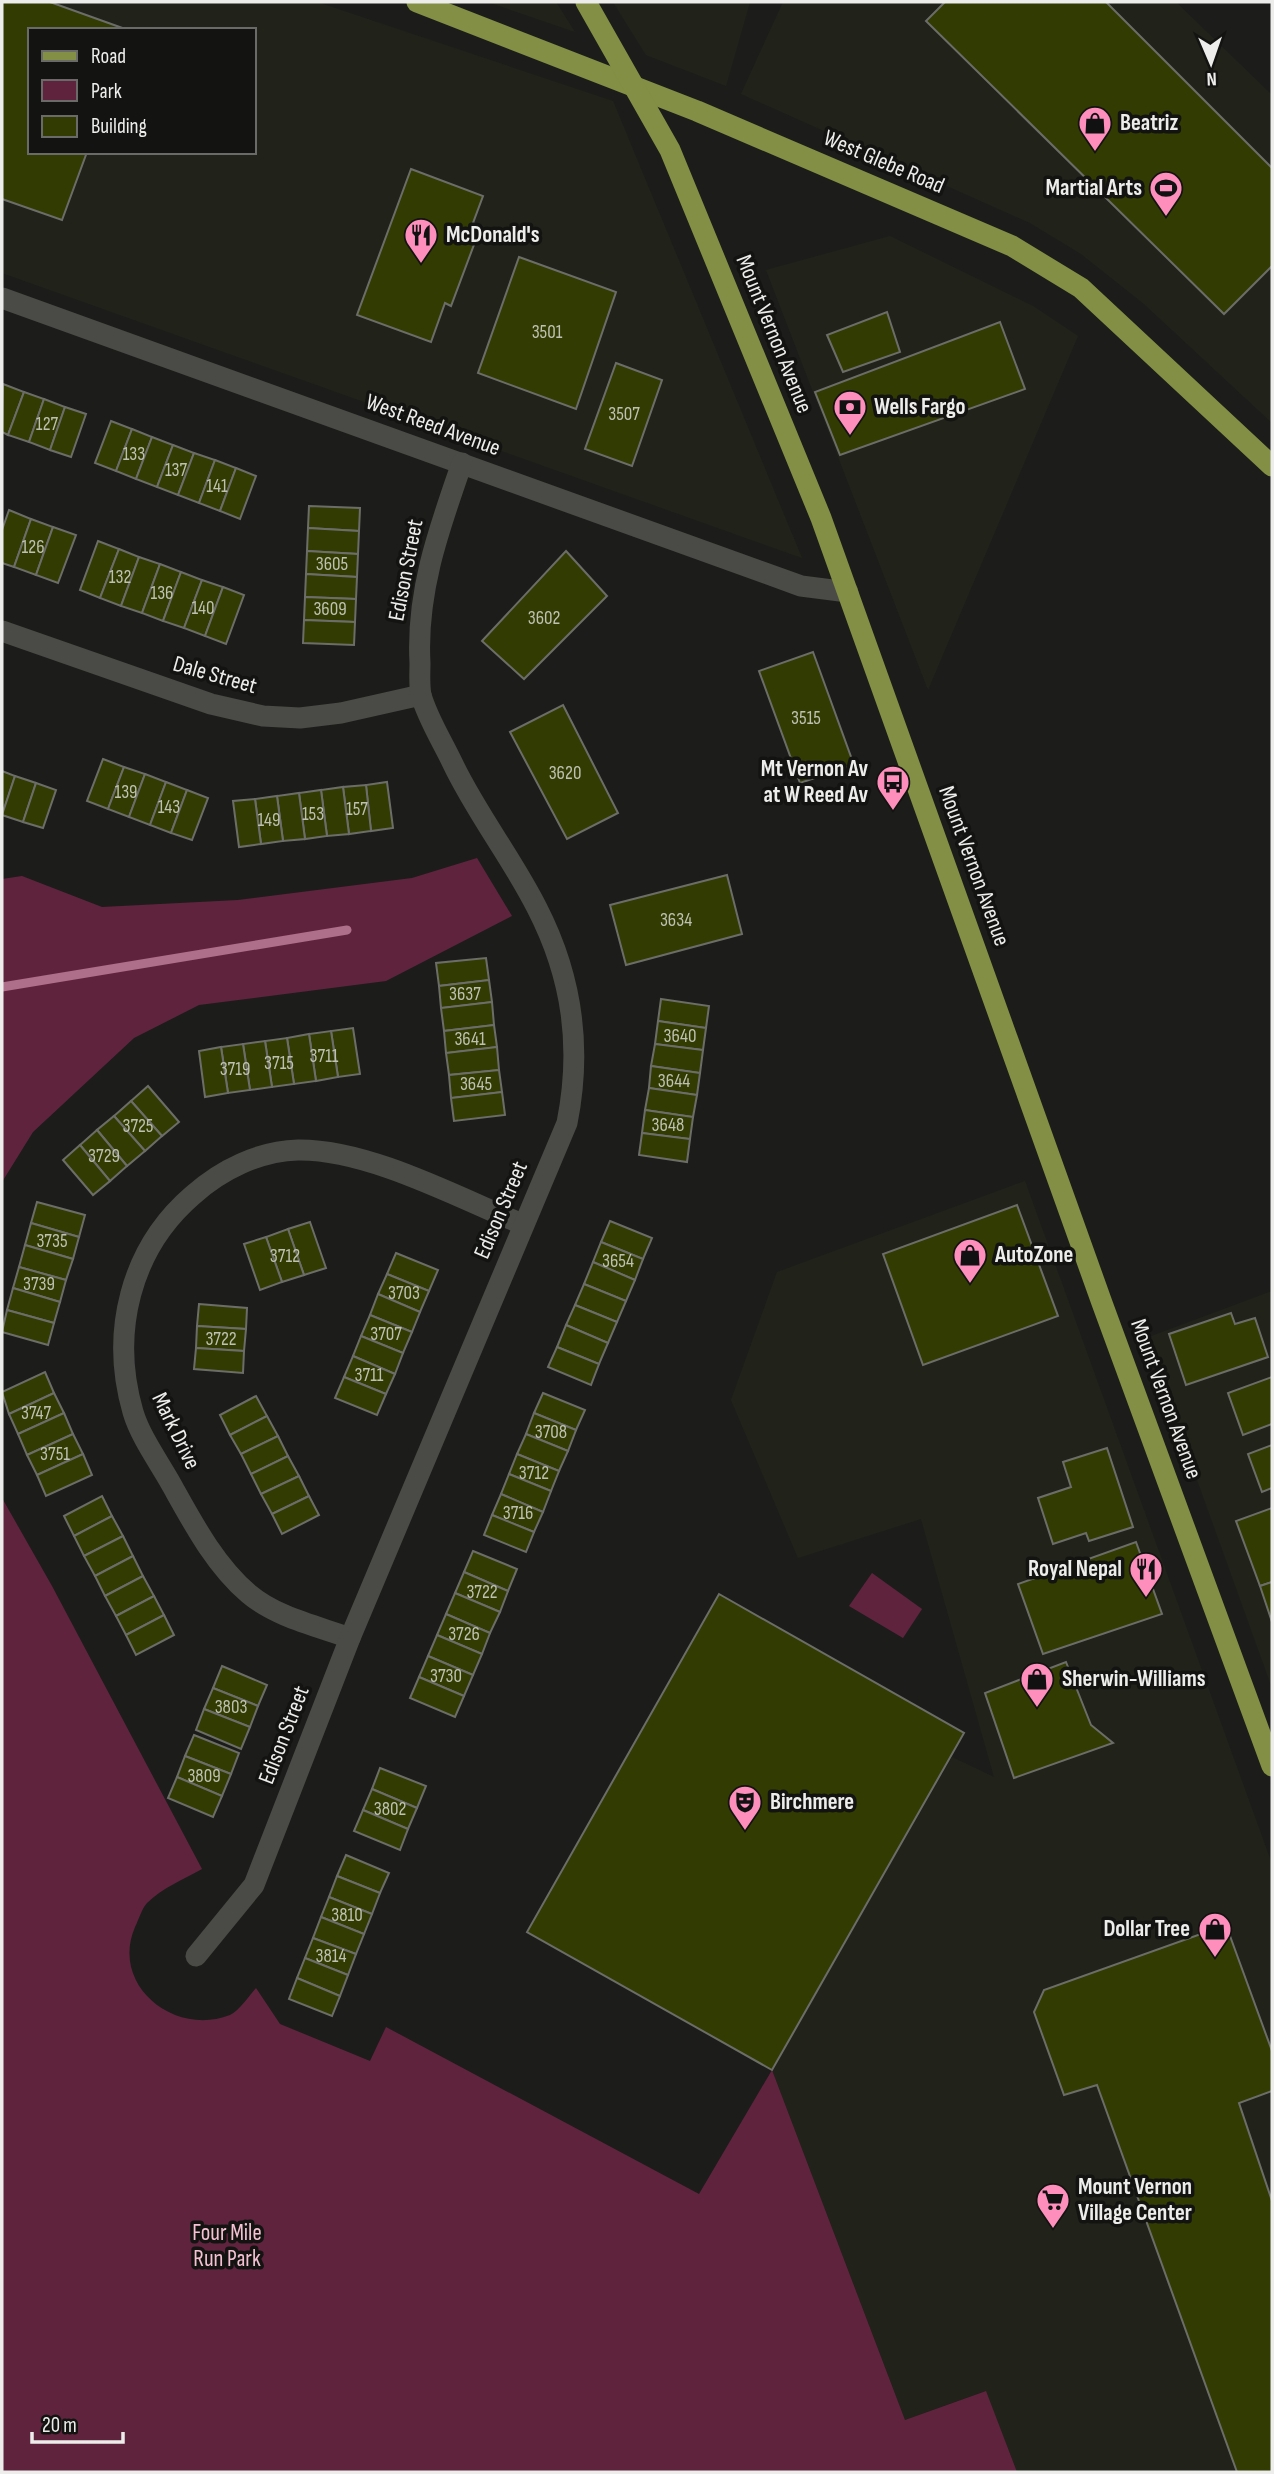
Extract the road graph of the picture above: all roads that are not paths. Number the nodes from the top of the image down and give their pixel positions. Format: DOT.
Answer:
graph roads {
  1 [pos="417,2"];
  2 [pos="586,2"];
  3 [pos="636,86"];
  4 [pos="2,298"];
  5 [pos="462,463"];
  6 [pos="1272,466"];
  7 [pos="848,592"];
  8 [pos="2,631"];
  9 [pos="421,695"];
  10 [pos="522,1224"];
  11 [pos="350,1638"];
  12 [pos="1272,1766"];
  13 [pos="196,1956"];
  1 -- 3 [label="main road, West Glebe Road"];
  2 -- 3 [label="main road, Mount Vernon Avenue"];
  3 -- 6 [label="main road, West Glebe Road"];
  3 -- 7 [label="main road, Mount Vernon Avenue"];
  4 -- 5 [label="street, West Reed Avenue"];
  5 -- 7 [label="street, West Reed Avenue"];
  5 -- 9 [label="street, Edison Street"];
  7 -- 12 [label="main road, Mount Vernon Avenue"];
  8 -- 9 [label="street, Dale Street"];
  9 -- 10 [label="street, Edison Street"];
  10 -- 11 [label="street, Edison Street"];
  10 -- 11 [label="street, Mark Drive"];
  11 -- 13 [label="street, Edison Street"];
}
